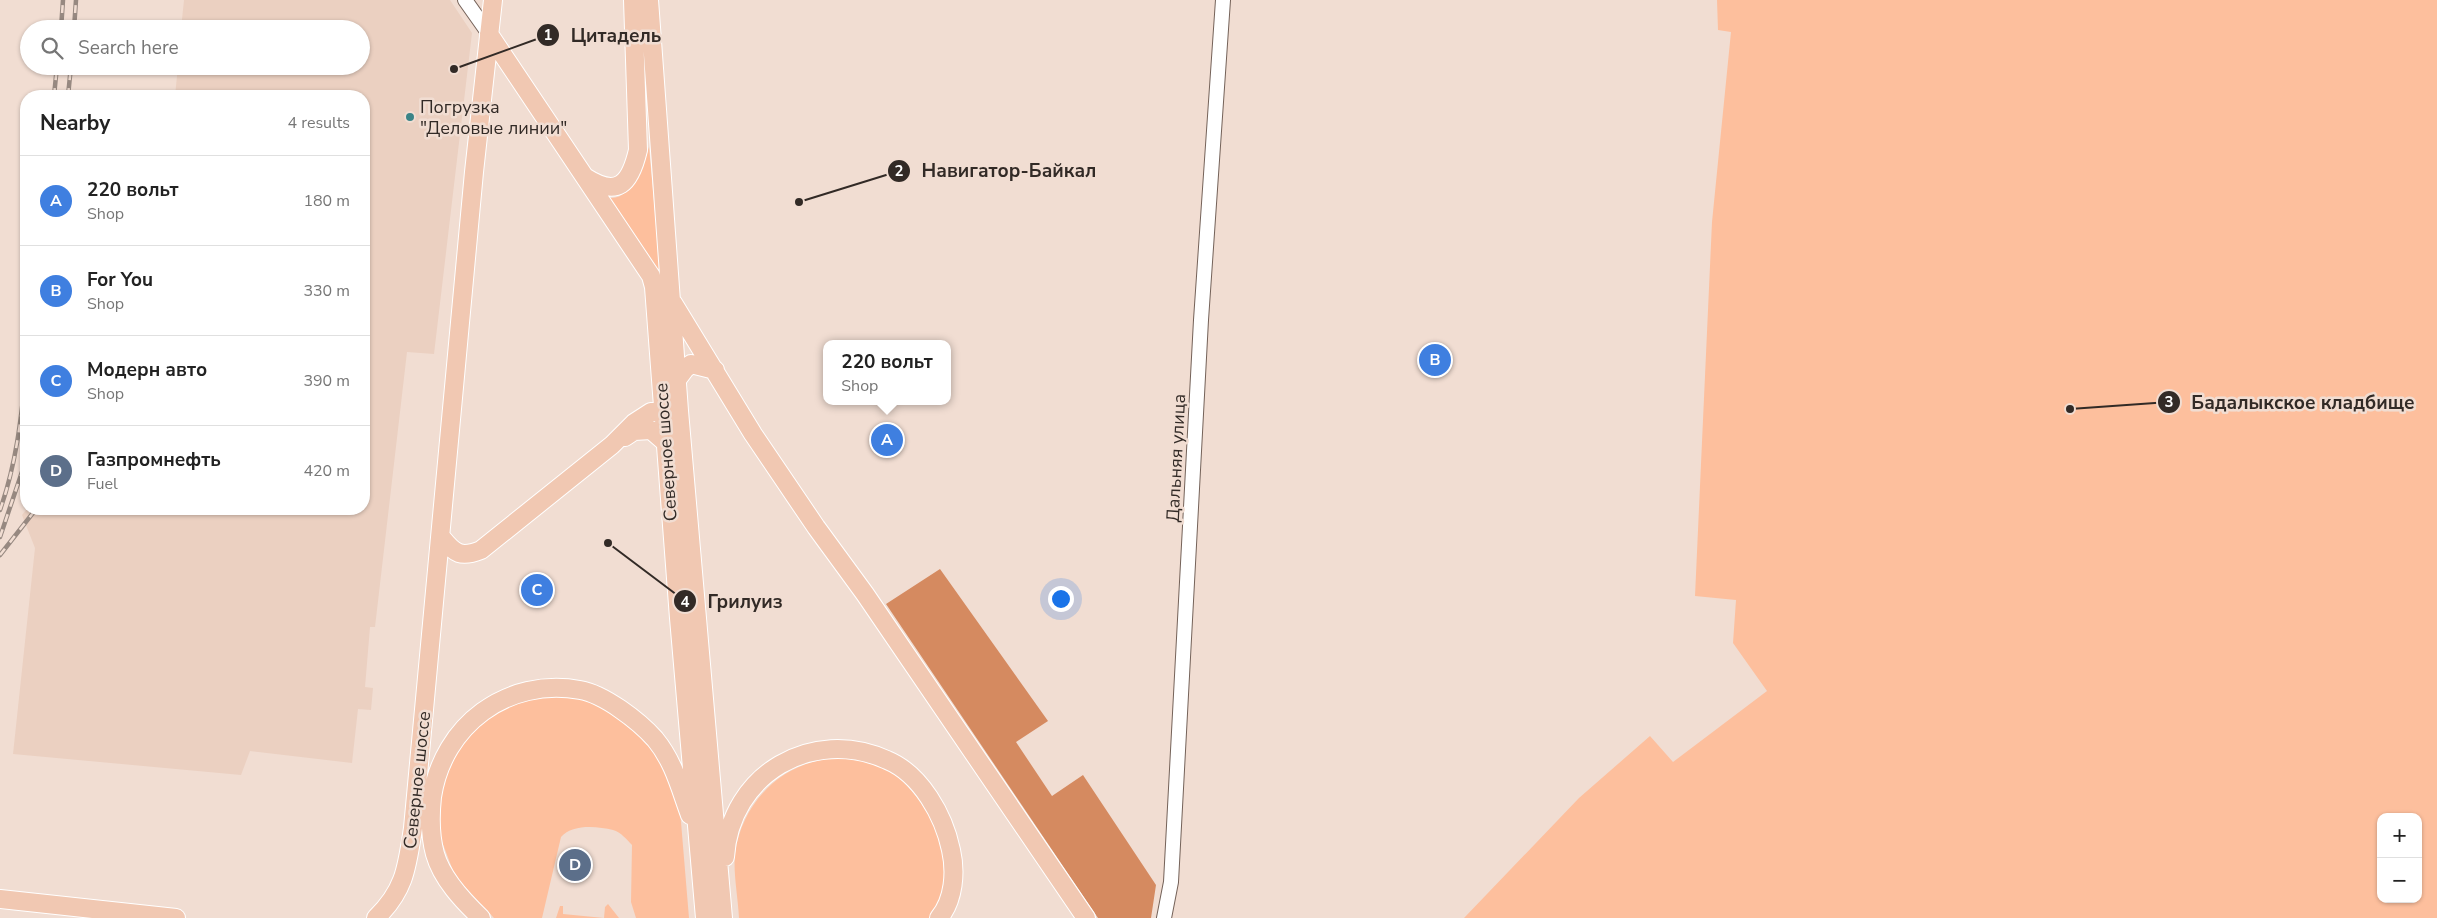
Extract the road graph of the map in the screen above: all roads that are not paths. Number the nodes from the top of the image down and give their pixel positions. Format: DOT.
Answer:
graph roads {
  1 [pos="465,0"];
  2 [pos="493,0"];
  3 [pos="633,0"];
  4 [pos="648,0"];
  5 [pos="1223,0"];
  6 [pos="489,34"];
  7 [pos="585,177"];
  8 [pos="671,300"];
  9 [pos="715,370"];
  10 [pos="676,382"];
  11 [pos="671,411"];
  12 [pos="666,443"];
  13 [pos="612,445"];
  14 [pos="442,538"];
  15 [pos="699,838"];
  16 [pos="0,900"];
  17 [pos="722,915"];
  18 [pos="176,918"];
  19 [pos="376,918"];
  20 [pos="481,918"];
  21 [pos="705,918"];
  22 [pos="939,918"];
  23 [pos="1086,918"];
  24 [pos="1164,918"];
  1 -- 6 [label="street"];
  2 -- 6 [label="main road, Северное шоссе"];
  3 -- 7 [label="main road"];
  4 -- 8 [label="main road, Северное шоссе"];
  5 -- 24 [label="street, Дальняя улица"];
  6 -- 7 [label="main road, Северное шоссе"];
  6 -- 14 [label="main road, Северное шоссе"];
  7 -- 11 [label="main road, Северное шоссе"];
  8 -- 9 [label="main road"];
  8 -- 10 [label="main road, Северное шоссе"];
  9 -- 10 [label="main road"];
  9 -- 23 [label="main road"];
  10 -- 11 [label="main road, Северное шоссе"];
  11 -- 12 [label="main road, Северное шоссе"];
  11 -- 13 [label="main road"];
  11 -- 17 [label="main road, Северное шоссе"];
  12 -- 13 [label="main road"];
  12 -- 15 [label="main road, Северное шоссе"];
  13 -- 14 [label="main road"];
  14 -- 19 [label="main road, Северное шоссе"];
  15 -- 20 [label="main road"];
  15 -- 21 [label="main road, Северное шоссе"];
  16 -- 18 [label="main road"];
  17 -- 22 [label="main road"];
}
